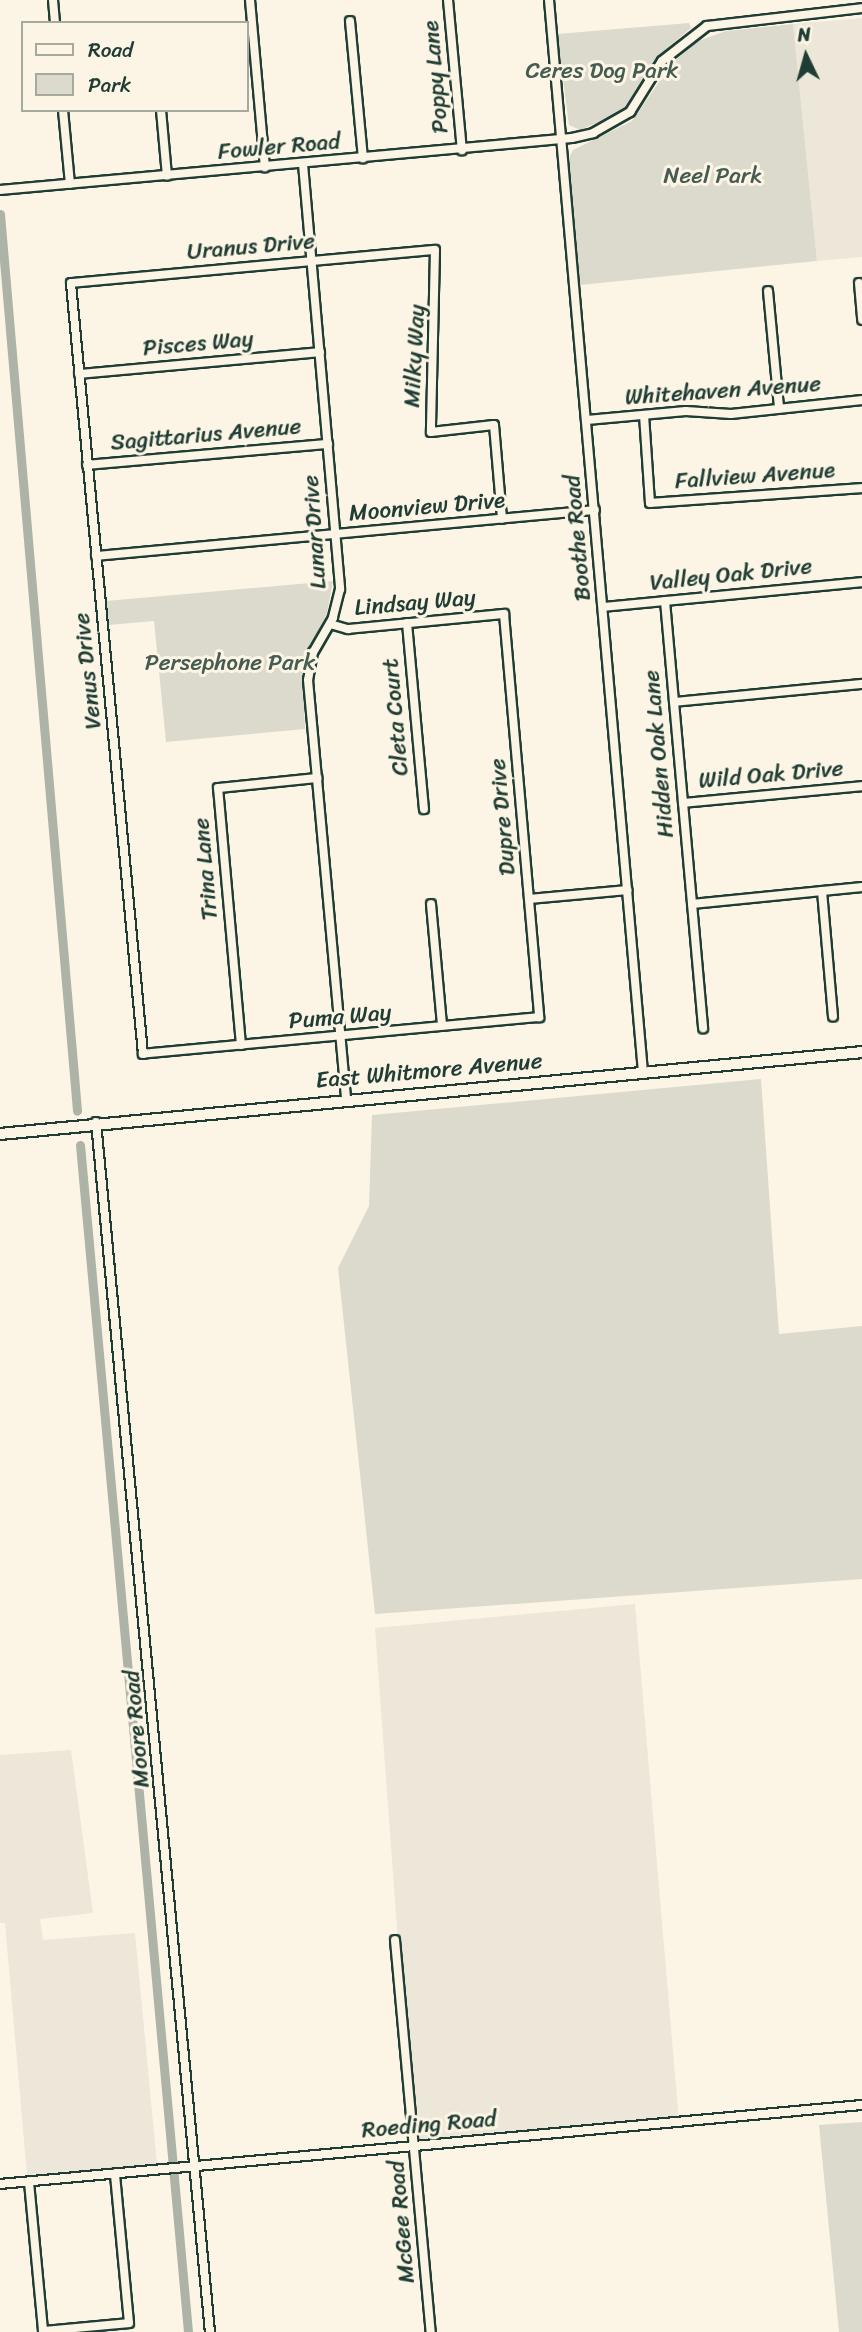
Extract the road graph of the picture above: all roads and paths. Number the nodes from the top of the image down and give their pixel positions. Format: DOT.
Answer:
graph roads {
  1 [pos="53,0"];
  2 [pos="250,0"];
  3 [pos="448,0"];
  4 [pos="549,0"];
  5 [pos="825,0"];
  6 [pos="862,8"];
  7 [pos="826,11"];
  8 [pos="55,21"];
  9 [pos="350,21"];
  10 [pos="63,112"];
  11 [pos="161,112"];
  12 [pos="562,141"];
  13 [pos="461,150"];
  14 [pos="363,158"];
  15 [pos="303,164"];
  16 [pos="265,167"];
  17 [pos="167,176"];
  18 [pos="70,184"];
  19 [pos="0,190"];
  20 [pos="435,250"];
  21 [pos="312,261"];
  22 [pos="71,283"];
  23 [pos="859,283"];
  24 [pos="768,291"];
  25 [pos="862,320"];
  26 [pos="320,352"];
  27 [pos="79,374"];
  28 [pos="862,400"];
  29 [pos="779,408"];
  30 [pos="643,415"];
  31 [pos="587,420"];
  32 [pos="328,444"];
  33 [pos="87,465"];
  34 [pos="862,488"];
  35 [pos="595,510"];
  36 [pos="502,519"];
  37 [pos="337,534"];
  38 [pos="96,556"];
  39 [pos="862,582"];
  40 [pos="665,601"];
  41 [pos="603,607"];
  42 [pos="504,614"];
  43 [pos="407,623"];
  44 [pos="330,624"];
  45 [pos="862,684"];
  46 [pos="674,702"];
  47 [pos="317,778"];
  48 [pos="862,786"];
  49 [pos="683,803"];
  50 [pos="424,808"];
  51 [pos="862,887"];
  52 [pos="628,890"];
  53 [pos="822,891"];
  54 [pos="529,899"];
  55 [pos="431,904"];
  56 [pos="692,904"];
  57 [pos="540,1017"];
  58 [pos="833,1017"];
  59 [pos="442,1026"];
  60 [pos="703,1028"];
  61 [pos="340,1036"];
  62 [pos="241,1045"];
  63 [pos="862,1052"];
  64 [pos="143,1054"];
  65 [pos="643,1073"];
  66 [pos="346,1099"];
  67 [pos="96,1122"];
  68 [pos="0,1134"];
  69 [pos="395,1940"];
  70 [pos="862,2105"];
  71 [pos="414,2146"];
  72 [pos="194,2166"];
  73 [pos="115,2174"];
  74 [pos="29,2182"];
  75 [pos="0,2184"];
  76 [pos="43,2331"];
  77 [pos="210,2332"];
  78 [pos="431,2332"];
  1 -- 8 [label="street"];
  2 -- 16 [label="street"];
  3 -- 13 [label="street, Poppy Lane"];
  4 -- 12 [label="street, Boothe Road"];
  5 -- 7 [label="street"];
  6 -- 7 [label="street, Fowler Road"];
  7 -- 12 [label="street, Fowler Road"];
  9 -- 14 [label="street"];
  10 -- 18 [label="street"];
  11 -- 17 [label="street"];
  12 -- 13 [label="street, Fowler Road"];
  12 -- 31 [label="street, Boothe Road"];
  13 -- 14 [label="street, Fowler Road"];
  14 -- 15 [label="street, Fowler Road"];
  15 -- 16 [label="street, Fowler Road"];
  15 -- 21 [label="street, Lunar Drive"];
  16 -- 17 [label="street, Fowler Road"];
  17 -- 18 [label="street, Fowler Road"];
  18 -- 19 [label="street, Fowler Road"];
  20 -- 21 [label="street, Uranus Drive"];
  20 -- 36 [label="street, Milky Way"];
  21 -- 22 [label="street, Uranus Drive"];
  21 -- 26 [label="street, Lunar Drive"];
  22 -- 27 [label="street, Venus Drive"];
  23 -- 25 [label="street"];
  24 -- 29 [label="street"];
  26 -- 27 [label="street, Pisces Way"];
  26 -- 32 [label="street, Lunar Drive"];
  27 -- 33 [label="street, Venus Drive"];
  28 -- 29 [label="street, Whitehaven Avenue"];
  29 -- 30 [label="street, Whitehaven Avenue"];
  30 -- 31 [label="street, Whitehaven Avenue"];
  30 -- 34 [label="street, Fallview Avenue"];
  31 -- 35 [label="street, Boothe Road"];
  32 -- 33 [label="street, Sagittarius Avenue"];
  32 -- 37 [label="street, Lunar Drive"];
  33 -- 38 [label="street, Venus Drive"];
  35 -- 36 [label="street, Moonview Drive"];
  35 -- 41 [label="street, Boothe Road"];
  36 -- 37 [label="street, Moonview Drive"];
  37 -- 38 [label="street, Moonview Drive"];
  37 -- 44 [label="street, Lunar Drive"];
  38 -- 64 [label="street, Venus Drive"];
  39 -- 40 [label="street, Valley Oak Drive"];
  40 -- 41 [label="street, Valley Oak Drive"];
  40 -- 46 [label="street, Hidden Oak Lane"];
  41 -- 52 [label="street, Boothe Road"];
  42 -- 43 [label="street, Lindsay Way"];
  42 -- 54 [label="street, Dupre Drive"];
  43 -- 44 [label="street, Lindsay Way"];
  43 -- 50 [label="street, Cleta Court"];
  44 -- 47 [label="street, Lunar Drive"];
  45 -- 46 [label="street"];
  46 -- 49 [label="street, Hidden Oak Lane"];
  47 -- 61 [label="street, Lunar Drive"];
  47 -- 62 [label="street, Trina Lane"];
  48 -- 49 [label="street, Wild Oak Drive"];
  49 -- 56 [label="street, Hidden Oak Lane"];
  51 -- 53 [label="street"];
  52 -- 54 [label="street"];
  52 -- 65 [label="street, Boothe Road"];
  53 -- 56 [label="street"];
  53 -- 58 [label="street"];
  54 -- 57 [label="street, Dupre Drive"];
  55 -- 59 [label="street"];
  56 -- 60 [label="street, Hidden Oak Lane"];
  57 -- 59 [label="street, Puma Way"];
  59 -- 61 [label="street, Puma Way"];
  61 -- 62 [label="street, Puma Way"];
  61 -- 66 [label="street, Lunar Drive"];
  62 -- 64 [label="street, Puma Way"];
  63 -- 65 [label="main road, East Whitmore Avenue"];
  65 -- 66 [label="main road, East Whitmore Avenue"];
  66 -- 67 [label="main road, East Whitmore Avenue"];
  67 -- 68 [label="main road, East Whitmore Avenue"];
  67 -- 72 [label="street, Moore Road"];
  69 -- 71 [label="street, McGee Road"];
  70 -- 71 [label="street, Roeding Road"];
  71 -- 72 [label="street, Roeding Road"];
  71 -- 78 [label="street, McGee Road"];
  72 -- 73 [label="street, Roeding Road"];
  72 -- 77 [label="street, Moore Road"];
  73 -- 74 [label="street, Roeding Road"];
  73 -- 76 [label="street"];
  74 -- 75 [label="street, Roeding Road"];
  74 -- 76 [label="street"];
}
